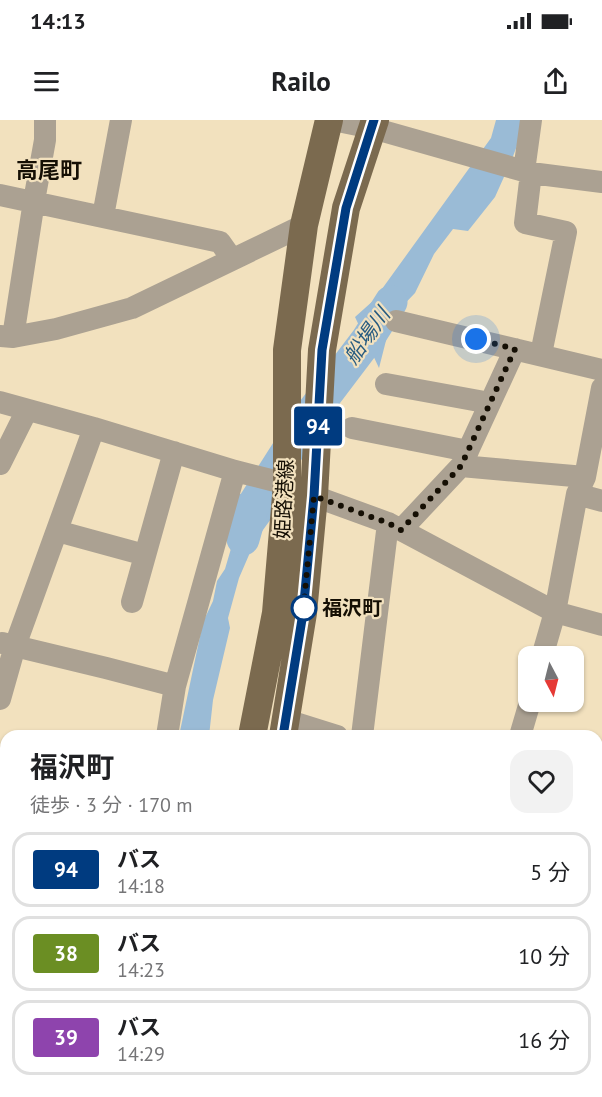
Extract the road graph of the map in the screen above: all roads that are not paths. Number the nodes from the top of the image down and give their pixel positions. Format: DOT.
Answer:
graph roads {
  1 [pos="45,120"];
  2 [pos="121,120"];
  3 [pos="331,120"];
  4 [pos="531,120"];
  5 [pos="373,124"];
  6 [pos="524,171"];
  7 [pos="602,182"];
  8 [pos="0,195"];
  9 [pos="34,201"];
  10 [pos="104,216"];
  11 [pos="303,225"];
  12 [pos="232,259"];
  13 [pos="396,321"];
  14 [pos="7,336"];
  15 [pos="515,349"];
  16 [pos="541,354"];
  17 [pos="602,370"];
  18 [pos="386,384"];
  19 [pos="602,388"];
  20 [pos="0,402"];
  21 [pos="490,403"];
  22 [pos="27,410"];
  23 [pos="94,428"];
  24 [pos="351,428"];
  25 [pos="174,452"];
  26 [pos="464,458"];
  27 [pos="0,464"];
  28 [pos="235,471"];
  29 [pos="287,484"];
  30 [pos="581,485"];
  31 [pos="314,496"];
  32 [pos="602,501"];
  33 [pos="395,526"];
  34 [pos="57,531"];
  35 [pos="145,555"];
  36 [pos="132,602"];
  37 [pos="555,612"];
  38 [pos="602,625"];
  39 [pos="7,644"];
  40 [pos="545,646"];
  41 [pos="175,686"];
  42 [pos="0,699"];
  43 [pos="527,712"];
  44 [pos="284,728"];
  45 [pos="167,730"];
  46 [pos="253,730"];
  47 [pos="363,730"];
  48 [pos="522,730"];
  1 -- 9 [label="street"];
  2 -- 10 [label="street"];
  3 -- 5 [label="street"];
  3 -- 11 [label="main road, 姫路港線"];
  4 -- 6 [label="street"];
  5 -- 6 [label="street"];
  5 -- 31 [label="main road, 姫路港線"];
  6 -- 7 [label="street"];
  6 -- 16 [label="street"];
  8 -- 9 [label="street"];
  9 -- 10 [label="street"];
  9 -- 14 [label="street"];
  10 -- 12 [label="street"];
  11 -- 12 [label="street"];
  11 -- 29 [label="main road, 姫路港線"];
  12 -- 14 [label="street"];
  13 -- 15 [label="street"];
  15 -- 16 [label="street"];
  15 -- 21 [label="street"];
  16 -- 17 [label="street"];
  18 -- 21 [label="street"];
  19 -- 30 [label="street"];
  20 -- 22 [label="street"];
  21 -- 26 [label="street"];
  22 -- 23 [label="street"];
  22 -- 27 [label="street"];
  23 -- 25 [label="street"];
  23 -- 34 [label="street"];
  24 -- 26 [label="street"];
  25 -- 28 [label="street"];
  25 -- 35 [label="street"];
  26 -- 30 [label="street"];
  26 -- 33 [label="street"];
  28 -- 29 [label="street"];
  28 -- 41 [label="street"];
  29 -- 31 [label="street"];
  29 -- 46 [label="main road, 姫路港線"];
  30 -- 32 [label="street"];
  30 -- 37 [label="street"];
  31 -- 33 [label="street"];
  31 -- 44 [label="main road, 姫路港線"];
  33 -- 37 [label="street"];
  33 -- 47 [label="street"];
  34 -- 35 [label="street"];
  34 -- 39 [label="street"];
  35 -- 36 [label="street"];
  37 -- 38 [label="street"];
  37 -- 40 [label="street"];
  39 -- 41 [label="street"];
  39 -- 42 [label="street"];
  41 -- 45 [label="street"];
  43 -- 48 [label="street"];
}
